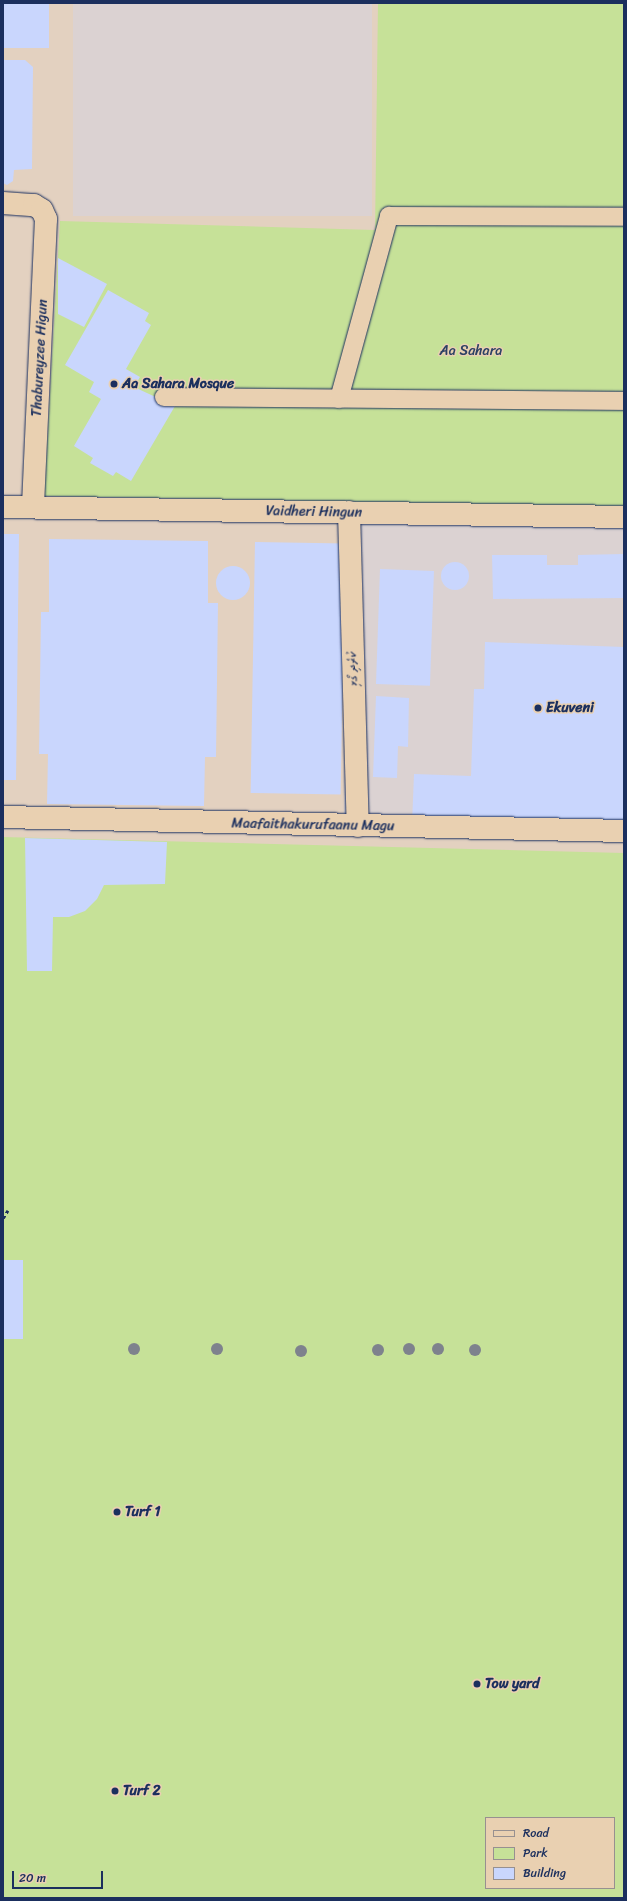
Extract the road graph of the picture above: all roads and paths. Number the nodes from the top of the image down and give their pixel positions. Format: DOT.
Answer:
graph roads {
  1 [pos="3,204"];
  2 [pos="624,217"];
  3 [pos="164,397"];
  4 [pos="339,399"];
  5 [pos="624,401"];
  6 [pos="3,507"];
  7 [pos="33,507"];
  8 [pos="349,512"];
  9 [pos="624,517"];
  10 [pos="3,817"];
  11 [pos="358,826"];
  12 [pos="624,831"];
  13 [pos="8,1210"];
  14 [pos="3,1218"];
  1 -- 7 [label="street, Thabureyzee Higun"];
  2 -- 4 [label="lane"];
  3 -- 4 [label="lane"];
  4 -- 5 [label="lane"];
  6 -- 7 [label="street, Vaidheri Hingun"];
  7 -- 8 [label="street, Vaidheri Hingun"];
  8 -- 9 [label="street, Vaidheri Hingun"];
  8 -- 11 [label="street, ކުރެދި ގޯޅި"];
  10 -- 11 [label="street, Maafaithakurufaanu Magu"];
  11 -- 12 [label="street, Maafaithakurufaanu Magu"];
  13 -- 14 [label="path"];
}
